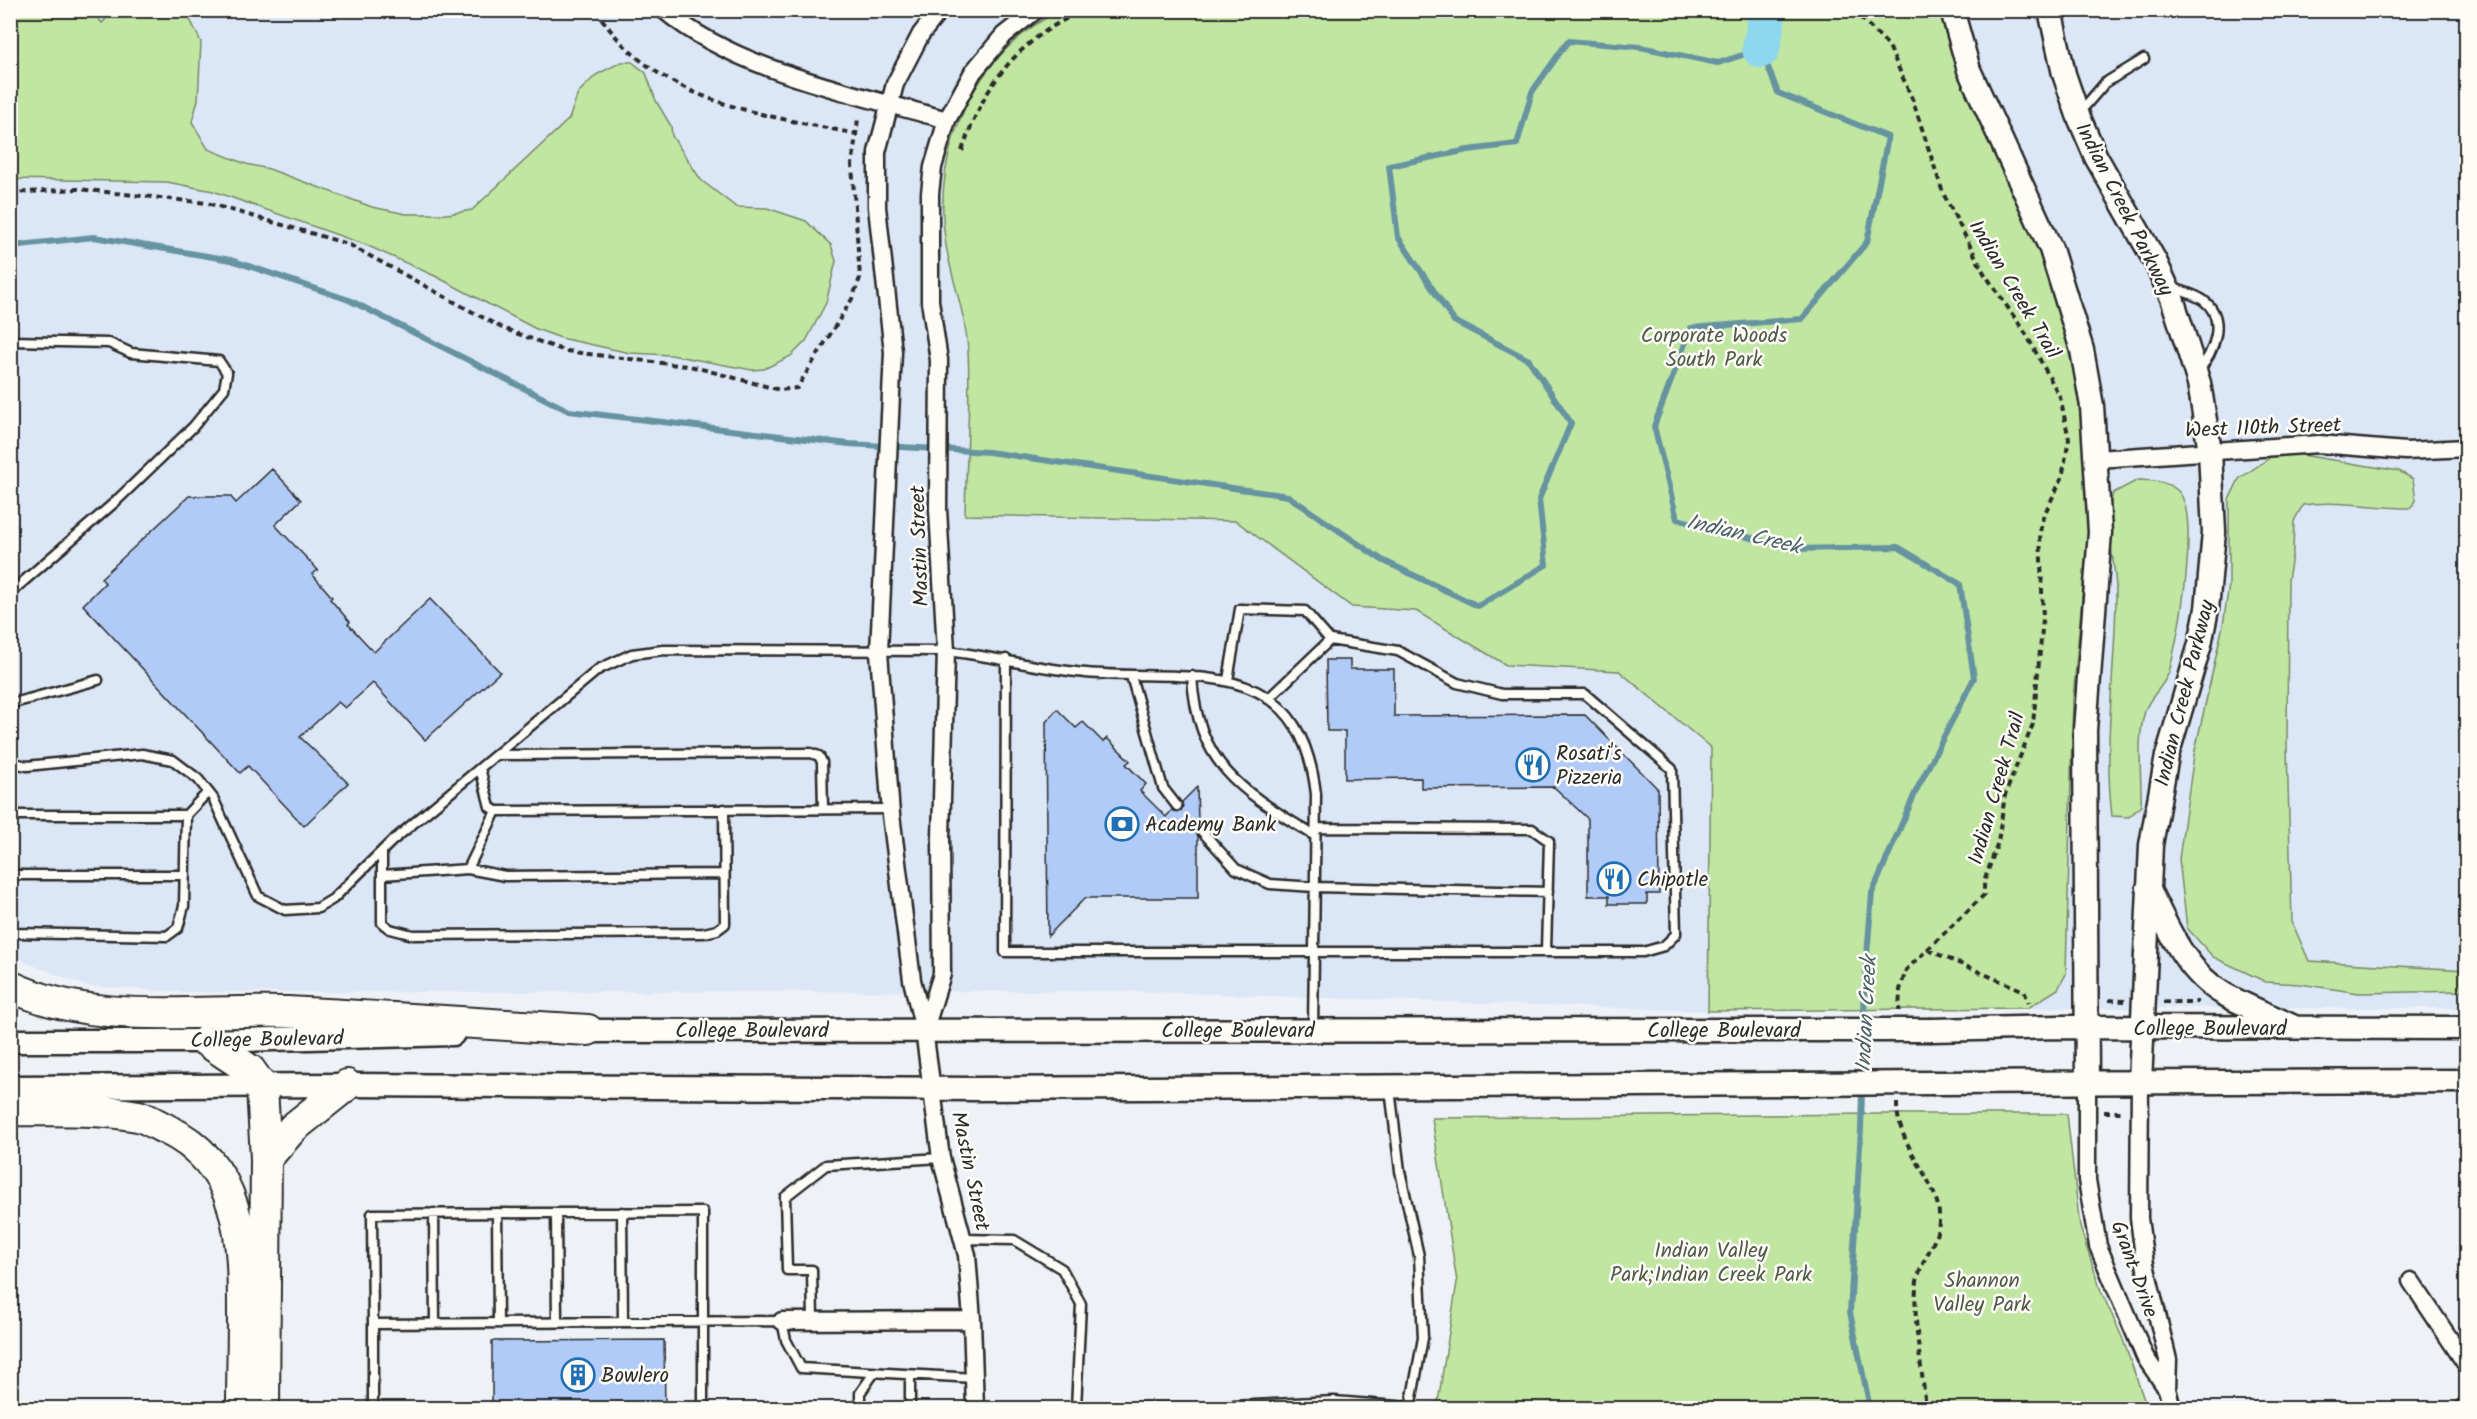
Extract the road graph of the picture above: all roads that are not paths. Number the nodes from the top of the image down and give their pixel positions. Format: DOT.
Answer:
graph roads {
  1 [pos="664,10"];
  2 [pos="939,10"];
  3 [pos="1035,10"];
  4 [pos="1952,10"];
  5 [pos="2050,10"];
  6 [pos="2144,59"];
  7 [pos="889,103"];
  8 [pos="2078,115"];
  9 [pos="947,120"];
  10 [pos="2165,285"];
  11 [pos="10,341"];
  12 [pos="2195,374"];
  13 [pos="2466,448"];
  14 [pos="2210,451"];
  15 [pos="2097,459"];
  16 [pos="10,593"];
  17 [pos="1330,640"];
  18 [pos="946,651"];
  19 [pos="879,652"];
  20 [pos="1006,659"];
  21 [pos="1131,675"];
  22 [pos="1192,676"];
  23 [pos="98,680"];
  24 [pos="1228,680"];
  25 [pos="1268,699"];
  26 [pos="10,704"];
  27 [pos="496,755"];
  28 [pos="10,762"];
  29 [pos="480,768"];
  30 [pos="208,792"];
  31 [pos="1177,806"];
  32 [pos="724,809"];
  33 [pos="824,809"];
  34 [pos="890,809"];
  35 [pos="496,811"];
  36 [pos="10,815"];
  37 [pos="186,815"];
  38 [pos="1198,827"];
  39 [pos="1315,832"];
  40 [pos="382,852"];
  41 [pos="468,868"];
  42 [pos="724,874"];
  43 [pos="10,875"];
  44 [pos="185,875"];
  45 [pos="382,875"];
  46 [pos="1314,887"];
  47 [pos="2148,887"];
  48 [pos="1548,892"];
  49 [pos="10,930"];
  50 [pos="1546,951"];
  51 [pos="1313,952"];
  52 [pos="10,986"];
  53 [pos="2088,1028"];
  54 [pos="2142,1028"];
  55 [pos="2466,1028"];
  56 [pos="2299,1029"];
  57 [pos="588,1030"];
  58 [pos="924,1030"];
  59 [pos="1313,1030"];
  60 [pos="10,1041"];
  61 [pos="206,1041"];
  62 [pos="2466,1081"];
  63 [pos="2087,1083"];
  64 [pos="2140,1083"];
  65 [pos="347,1085"];
  66 [pos="1390,1085"];
  67 [pos="10,1087"];
  68 [pos="262,1087"];
  69 [pos="932,1089"];
  70 [pos="10,1110"];
  71 [pos="941,1158"];
  72 [pos="266,1159"];
  73 [pos="622,1212"];
  74 [pos="434,1213"];
  75 [pos="497,1213"];
  76 [pos="556,1213"];
  77 [pos="962,1239"];
  78 [pos="2411,1281"];
  79 [pos="972,1320"];
  80 [pos="704,1321"];
  81 [pos="782,1321"];
  82 [pos="813,1321"];
  83 [pos="557,1322"];
  84 [pos="623,1322"];
  85 [pos="435,1323"];
  86 [pos="498,1323"];
  87 [pos="372,1324"];
  88 [pos="2466,1364"];
  89 [pos="874,1373"];
  90 [pos="910,1376"];
  91 [pos="974,1378"];
  92 [pos="2167,1389"];
  93 [pos="2466,1406"];
  94 [pos="242,1408"];
  95 [pos="264,1408"];
  96 [pos="373,1408"];
  97 [pos="703,1408"];
  98 [pos="860,1408"];
  99 [pos="910,1408"];
  100 [pos="975,1408"];
  101 [pos="1076,1408"];
  102 [pos="1410,1408"];
  103 [pos="2172,1408"];
  104 [pos="2463,1408"];
  1 -- 7 [label="street"];
  2 -- 7 [label="street, Mastin Street"];
  3 -- 9 [label="street, Mastin Street"];
  4 -- 15 [label="main road"];
  5 -- 8 [label="main road, Indian Creek Parkway"];
  6 -- 8 [label="lane"];
  7 -- 9 [label="street"];
  7 -- 19 [label="street, Mastin Street"];
  8 -- 10 [label="main road, Indian Creek Parkway"];
  9 -- 18 [label="street, Mastin Street"];
  10 -- 12 [label="main road, Indian Creek Parkway"];
  10 -- 12 [label="lane"];
  11 -- 16 [label="lane"];
  12 -- 14 [label="main road, Indian Creek Parkway"];
  13 -- 14 [label="street, West 110th Street"];
  14 -- 15 [label="street, West 110th Street"];
  14 -- 47 [label="main road, Indian Creek Parkway"];
  15 -- 53 [label="main road"];
  17 -- 24 [label="lane"];
  17 -- 25 [label="lane"];
  17 -- 50 [label="lane"];
  18 -- 19 [label="lane"];
  18 -- 20 [label="lane"];
  18 -- 58 [label="street, Mastin Street"];
  19 -- 27 [label="lane"];
  19 -- 34 [label="street, Mastin Street"];
  20 -- 21 [label="lane"];
  20 -- 51 [label="lane"];
  21 -- 22 [label="lane"];
  21 -- 31 [label="lane"];
  22 -- 24 [label="lane"];
  22 -- 39 [label="lane"];
  23 -- 26 [label="lane"];
  24 -- 25 [label="lane"];
  25 -- 39 [label="lane"];
  27 -- 29 [label="lane"];
  27 -- 33 [label="lane"];
  28 -- 30 [label="lane"];
  29 -- 35 [label="lane"];
  29 -- 40 [label="lane"];
  30 -- 37 [label="lane"];
  30 -- 40 [label="lane"];
  32 -- 33 [label="lane"];
  32 -- 35 [label="lane"];
  32 -- 42 [label="lane"];
  33 -- 34 [label="lane"];
  34 -- 58 [label="street, Mastin Street"];
  35 -- 41 [label="lane"];
  36 -- 37 [label="lane"];
  37 -- 44 [label="lane"];
  38 -- 46 [label="lane"];
  39 -- 46 [label="lane"];
  39 -- 48 [label="lane"];
  40 -- 45 [label="lane"];
  41 -- 42 [label="lane"];
  41 -- 45 [label="lane"];
  42 -- 45 [label="lane"];
  43 -- 44 [label="lane"];
  44 -- 49 [label="lane"];
  46 -- 48 [label="lane"];
  46 -- 51 [label="lane"];
  47 -- 54 [label="main road, Indian Creek Parkway"];
  47 -- 56 [label="main road"];
  48 -- 50 [label="lane"];
  50 -- 51 [label="lane"];
  51 -- 59 [label="lane"];
  52 -- 57 [label="highway"];
  53 -- 54 [label="main road, College Boulevard"];
  53 -- 59 [label="main road, College Boulevard, bridge"];
  53 -- 63 [label="main road"];
  54 -- 56 [label="main road, College Boulevard"];
  54 -- 64 [label="main road, Indian Creek Parkway"];
  55 -- 56 [label="main road, College Boulevard"];
  57 -- 58 [label="main road, College Boulevard"];
  57 -- 61 [label="main road, College Boulevard"];
  58 -- 59 [label="main road, College Boulevard"];
  58 -- 69 [label="street, Mastin Street"];
  60 -- 61 [label="main road, College Boulevard"];
  61 -- 68 [label="highway"];
  62 -- 64 [label="main road"];
  63 -- 64 [label="main road"];
  63 -- 66 [label="main road, bridge"];
  63 -- 92 [label="street, Grant Drive"];
  64 -- 92 [label="street, Grant Drive"];
  65 -- 68 [label="main road"];
  65 -- 69 [label="main road"];
  65 -- 72 [label="highway"];
  66 -- 69 [label="main road"];
  66 -- 102 [label="lane"];
  67 -- 68 [label="main road"];
  68 -- 72 [label="highway"];
  69 -- 71 [label="street, Mastin Street"];
  70 -- 94 [label="highway"];
  71 -- 77 [label="street, Mastin Street"];
  71 -- 82 [label="lane"];
  72 -- 95 [label="highway"];
  73 -- 76 [label="lane"];
  73 -- 80 [label="lane"];
  73 -- 84 [label="lane"];
  74 -- 75 [label="lane"];
  74 -- 85 [label="lane"];
  74 -- 87 [label="lane"];
  75 -- 76 [label="lane"];
  75 -- 86 [label="lane"];
  76 -- 83 [label="lane"];
  77 -- 79 [label="street, Mastin Street"];
  77 -- 101 [label="lane"];
  78 -- 88 [label="street"];
  79 -- 82 [label="street"];
  79 -- 91 [label="street, Mastin Street"];
  80 -- 81 [label="lane"];
  80 -- 84 [label="lane"];
  80 -- 97 [label="lane"];
  81 -- 82 [label="street"];
  81 -- 89 [label="lane"];
  83 -- 84 [label="lane"];
  83 -- 86 [label="lane"];
  85 -- 86 [label="lane"];
  85 -- 87 [label="lane"];
  87 -- 96 [label="lane"];
  89 -- 90 [label="lane"];
  89 -- 98 [label="lane"];
  90 -- 91 [label="lane"];
  90 -- 99 [label="lane"];
  91 -- 100 [label="street, Mastin Street"];
  92 -- 103 [label="street, Grant Drive"];
  93 -- 104 [label="street"];
  101 -- 102 [label="lane"];
}
